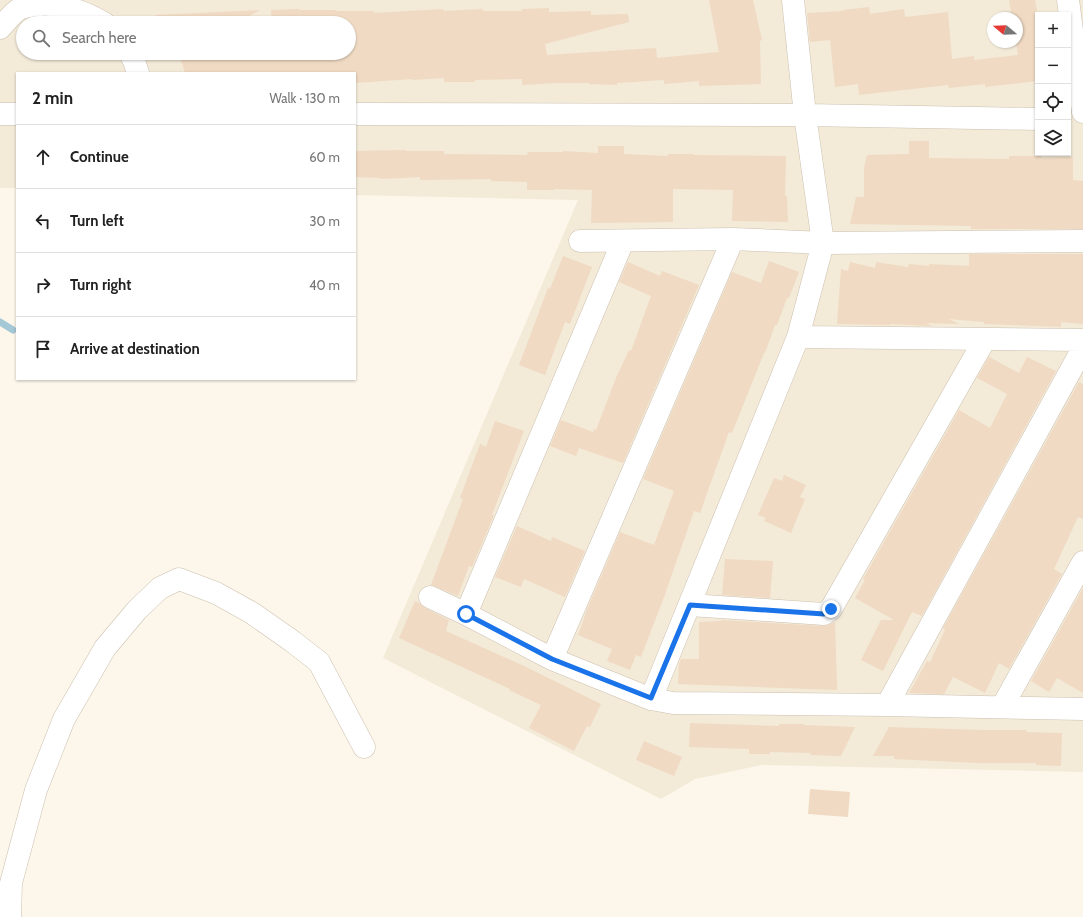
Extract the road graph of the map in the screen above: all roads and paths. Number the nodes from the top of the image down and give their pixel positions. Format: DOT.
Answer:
graph roads {
  1 [pos="793,0"];
  2 [pos="1068,0"];
  3 [pos="53,1"];
  4 [pos="92,16"];
  5 [pos="0,28"];
  6 [pos="134,60"];
  7 [pos="138,72"];
  8 [pos="1083,112"];
  9 [pos="0,114"];
  10 [pos="16,114"];
  11 [pos="356,114"];
  12 [pos="805,115"];
  13 [pos="1035,119"];
  14 [pos="1071,120"];
  15 [pos="1083,120"];
  16 [pos="733,239"];
  17 [pos="580,241"];
  18 [pos="624,241"];
  19 [pos="1083,241"];
  20 [pos="823,243"];
  21 [pos="798,337"];
  22 [pos="985,339"];
  23 [pos="1083,340"];
  24 [pos="1083,348"];
  25 [pos="1083,562"];
  26 [pos="430,597"];
  27 [pos="690,605"];
  28 [pos="466,614"];
  29 [pos="552,659"];
  30 [pos="651,698"];
  31 [pos="887,705"];
  32 [pos="1002,707"];
  33 [pos="1083,709"];
  34 [pos="364,747"];
  35 [pos="10,917"];
  1 -- 12 [label="street"];
  2 -- 8 [label="street"];
  3 -- 4 [label="street"];
  3 -- 5 [label="street"];
  6 -- 7 [label="street"];
  9 -- 10 [label="street"];
  11 -- 12 [label="street"];
  12 -- 13 [label="street"];
  12 -- 20 [label="street"];
  14 -- 15 [label="street"];
  16 -- 18 [label="street"];
  16 -- 20 [label="street"];
  16 -- 29 [label="street"];
  17 -- 18 [label="street"];
  18 -- 28 [label="street"];
  19 -- 20 [label="street"];
  20 -- 21 [label="street"];
  21 -- 22 [label="street"];
  21 -- 27 [label="street"];
  22 -- 23 [label="street"];
  22 -- 27 [label="street"];
  24 -- 31 [label="street"];
  25 -- 32 [label="street"];
  26 -- 28 [label="street"];
  27 -- 30 [label="street"];
  28 -- 29 [label="street"];
  29 -- 30 [label="street"];
  30 -- 31 [label="street"];
  31 -- 32 [label="street"];
  32 -- 33 [label="street"];
  34 -- 35 [label="street"];
}
